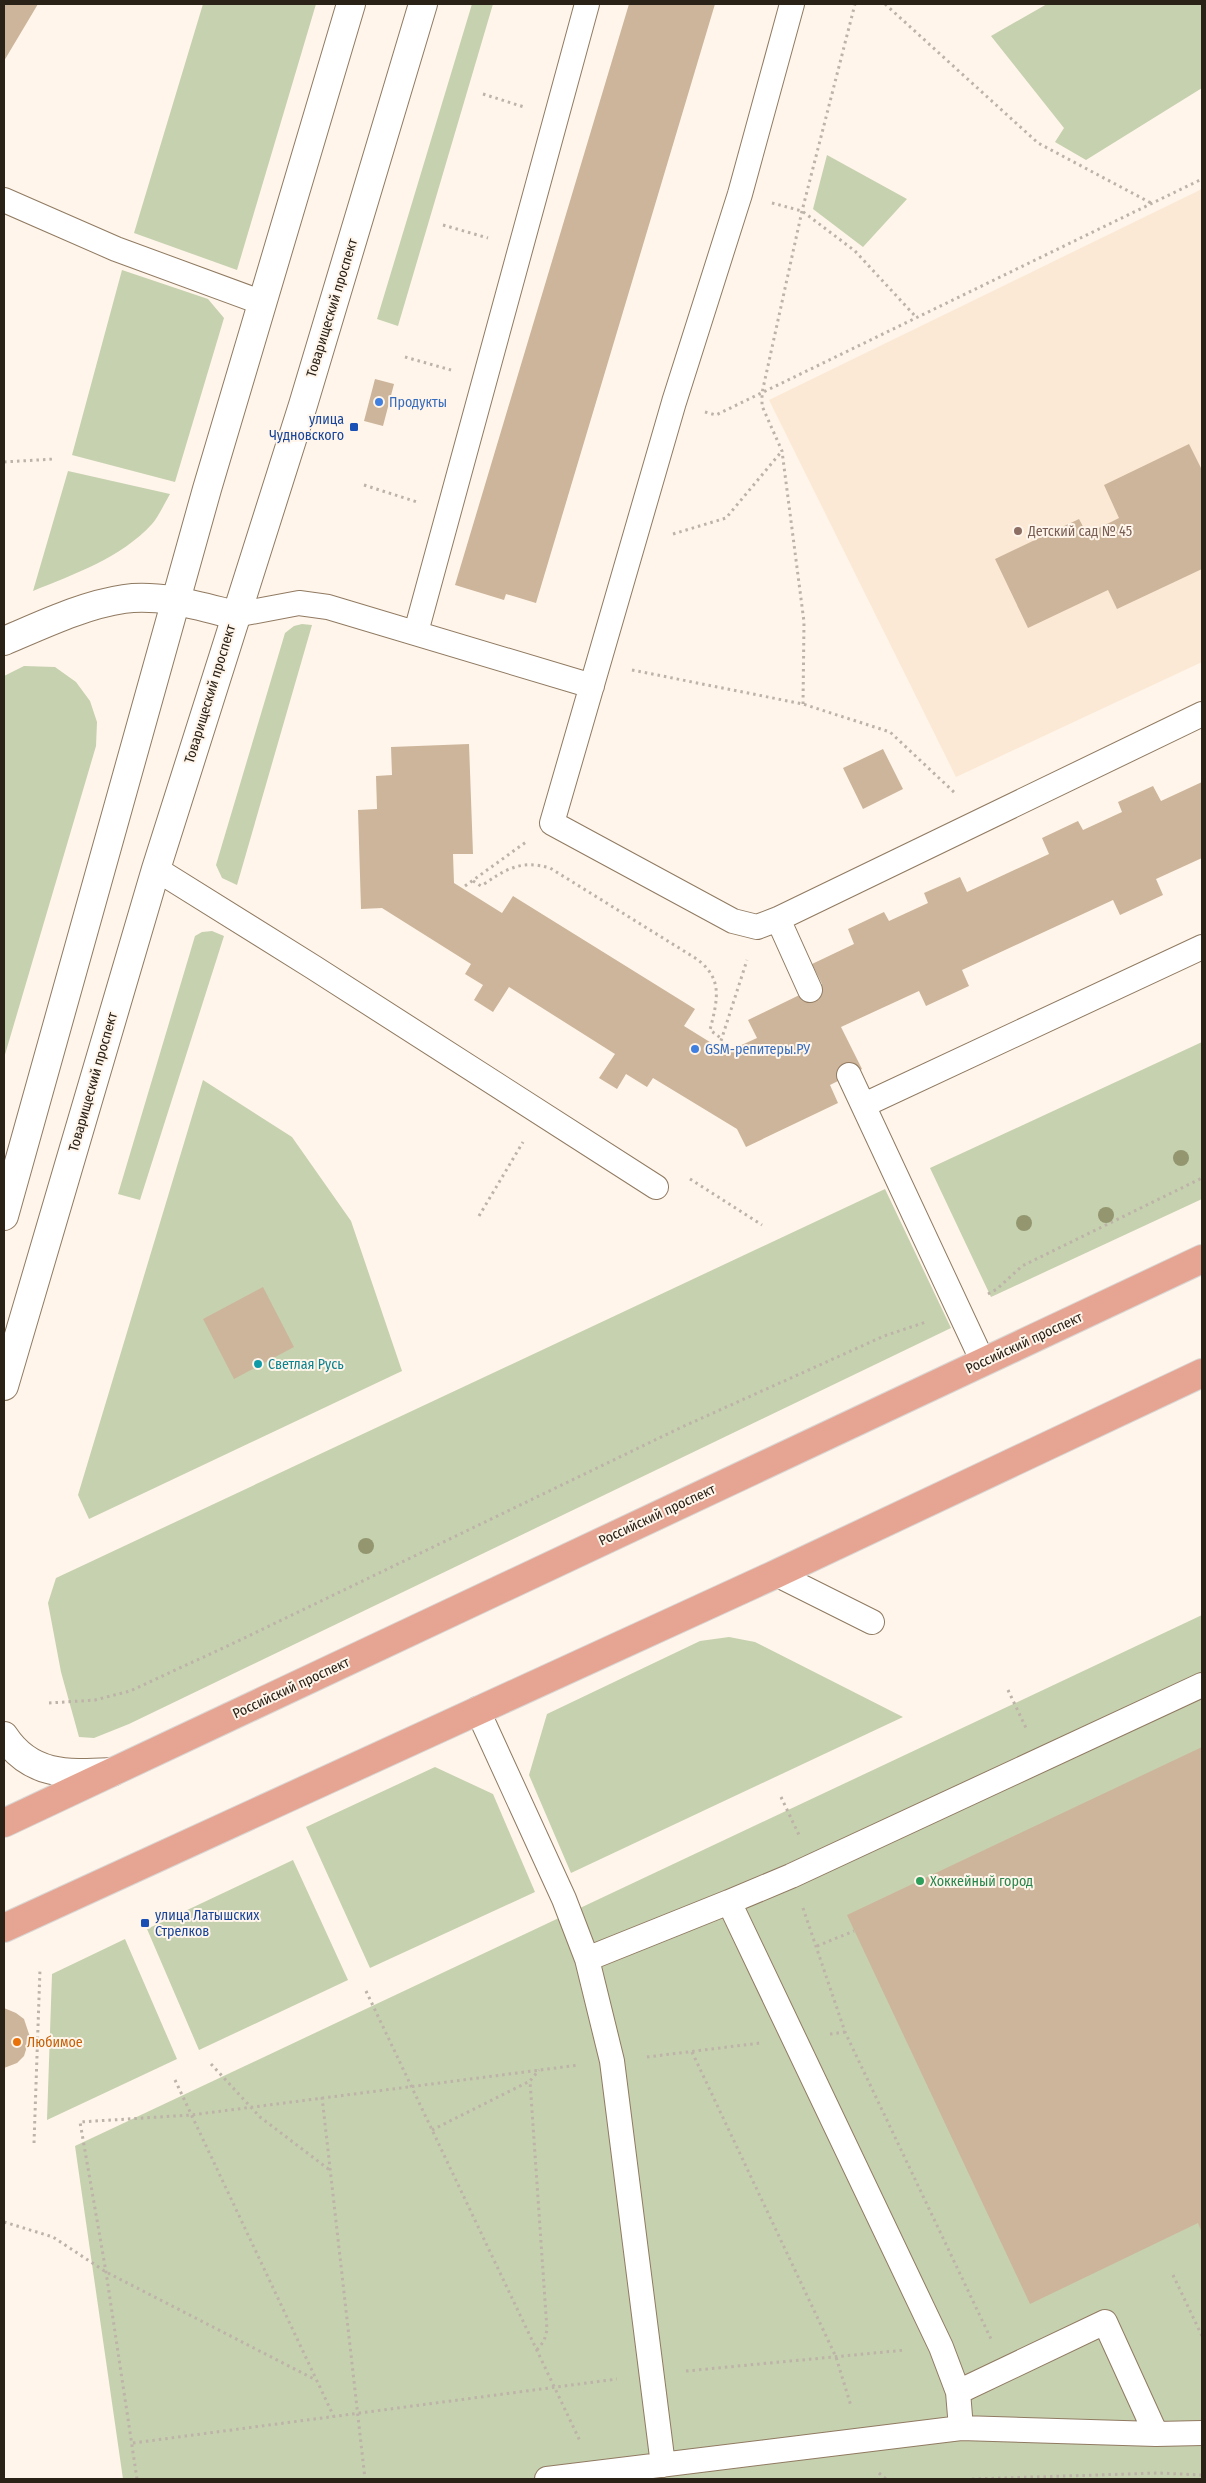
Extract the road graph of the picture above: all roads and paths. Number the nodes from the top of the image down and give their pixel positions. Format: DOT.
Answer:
graph roads {
  1 [pos="351,4"];
  2 [pos="423,4"];
  3 [pos="587,4"];
  4 [pos="792,4"];
  5 [pos="855,4"];
  6 [pos="885,4"];
  7 [pos="1202,179"];
  8 [pos="740,194"];
  9 [pos="4,200"];
  10 [pos="1152,203"];
  11 [pos="802,211"];
  12 [pos="263,303"];
  13 [pos="916,317"];
  14 [pos="762,393"];
  15 [pos="674,402"];
  16 [pos="782,452"];
  17 [pos="54,459"];
  18 [pos="4,462"];
  19 [pos="634,545"];
  20 [pos="176,601"];
  21 [pos="235,615"];
  22 [pos="416,632"];
  23 [pos="4,640"];
  24 [pos="596,675"];
  25 [pos="803,704"];
  26 [pos="1202,714"];
  27 [pos="982,819"];
  28 [pos="552,824"];
  29 [pos="156,869"];
  30 [pos="473,880"];
  31 [pos="466,886"];
  32 [pos="768,923"];
  33 [pos="1202,947"];
  34 [pos="810,990"];
  35 [pos="722,1039"];
  36 [pos="719,1047"];
  37 [pos="849,1075"];
  38 [pos="864,1105"];
  39 [pos="540,1113"];
  40 [pos="1202,1178"];
  41 [pos="656,1188"];
  42 [pos="4,1216"];
  43 [pos="479,1216"];
  44 [pos="1202,1259"];
  45 [pos="958,1309"];
  46 [pos="983,1362"];
  47 [pos="1202,1374"];
  48 [pos="4,1386"];
  49 [pos="776,1574"];
  50 [pos="872,1622"];
  51 [pos="1202,1685"];
  52 [pos="1008,1690"];
  53 [pos="49,1703"];
  54 [pos="477,1709"];
  55 [pos="1023,1722"];
  56 [pos="4,1736"];
  57 [pos="112,1772"];
  58 [pos="781,1797"];
  59 [pos="4,1823"];
  60 [pos="796,1829"];
  61 [pos="791,1876"];
  62 [pos="729,1902"];
  63 [pos="4,1928"];
  64 [pos="854,1931"];
  65 [pos="817,1946"];
  66 [pos="588,1959"];
  67 [pos="40,1969"];
  68 [pos="366,1991"];
  69 [pos="845,2032"];
  70 [pos="794,2039"];
  71 [pos="692,2052"];
  72 [pos="612,2061"];
  73 [pos="211,2064"];
  74 [pos="539,2070"];
  75 [pos="175,2080"];
  76 [pos="530,2082"];
  77 [pos="412,2086"];
  78 [pos="322,2097"];
  79 [pos="249,2107"];
  80 [pos="192,2115"];
  81 [pos="432,2130"];
  82 [pos="34,2143"];
  83 [pos="331,2171"];
  84 [pos="4,2222"];
  85 [pos="106,2272"];
  86 [pos="1173,2275"];
  87 [pos="1202,2336"];
  88 [pos="941,2347"];
  89 [pos="537,2350"];
  90 [pos="836,2357"];
  91 [pos="1005,2369"];
  92 [pos="651,2374"];
  93 [pos="317,2380"];
  94 [pos="554,2387"];
  95 [pos="958,2392"];
  96 [pos="358,2414"];
  97 [pos="334,2417"];
  98 [pos="961,2428"];
  99 [pos="1202,2433"];
  100 [pos="1156,2434"];
  101 [pos="862,2440"];
  102 [pos="133,2443"];
  103 [pos="663,2465"];
  104 [pos="595,2474"];
  105 [pos="1202,2475"];
  106 [pos="1057,2478"];
  107 [pos="137,2479"];
  108 [pos="365,2479"];
  109 [pos="546,2479"];
  110 [pos="972,2479"];
  1 -- 12 [label="street"];
  2 -- 21 [label="street, Товарищеский проспект"];
  3 -- 22 [label="lane"];
  4 -- 8 [label="lane"];
  5 -- 11 [label="path"];
  6 -- 10 [label="path"];
  7 -- 10 [label="path"];
  8 -- 11 [label="path"];
  8 -- 15 [label="lane"];
  9 -- 12 [label="lane"];
  10 -- 13 [label="path"];
  11 -- 13 [label="path"];
  11 -- 14 [label="path"];
  12 -- 20 [label="street"];
  13 -- 14 [label="path"];
  14 -- 15 [label="path"];
  14 -- 16 [label="path"];
  15 -- 19 [label="lane"];
  16 -- 19 [label="path"];
  16 -- 25 [label="path"];
  17 -- 18 [label="path"];
  19 -- 24 [label="lane"];
  20 -- 21 [label="street"];
  20 -- 23 [label="street"];
  20 -- 42 [label="street"];
  21 -- 22 [label="lane"];
  21 -- 29 [label="street, Товарищеский проспект"];
  22 -- 24 [label="lane"];
  24 -- 25 [label="path"];
  24 -- 28 [label="lane"];
  25 -- 27 [label="path"];
  26 -- 27 [label="lane"];
  27 -- 32 [label="lane"];
  28 -- 30 [label="path"];
  28 -- 32 [label="lane"];
  29 -- 39 [label="lane"];
  29 -- 48 [label="street, Товарищеский проспект"];
  30 -- 31 [label="path"];
  30 -- 35 [label="path"];
  32 -- 34 [label="lane"];
  32 -- 35 [label="path"];
  33 -- 38 [label="lane"];
  35 -- 36 [label="path"];
  37 -- 38 [label="lane"];
  38 -- 45 [label="lane"];
  39 -- 41 [label="lane"];
  39 -- 43 [label="path"];
  40 -- 45 [label="path"];
  44 -- 46 [label="main road, Российский проспект"];
  45 -- 46 [label="lane"];
  45 -- 53 [label="path"];
  46 -- 57 [label="main road, Российский проспект"];
  47 -- 49 [label="main road"];
  49 -- 50 [label="lane"];
  49 -- 54 [label="main road"];
  51 -- 61 [label="lane"];
  52 -- 55 [label="path"];
  54 -- 63 [label="main road"];
  54 -- 66 [label="lane"];
  56 -- 57 [label="street"];
  57 -- 59 [label="main road, Российский проспект"];
  58 -- 60 [label="path"];
  61 -- 62 [label="lane"];
  61 -- 65 [label="path"];
  62 -- 66 [label="lane"];
  62 -- 70 [label="lane"];
  64 -- 65 [label="path"];
  65 -- 69 [label="path"];
  66 -- 72 [label="lane"];
  67 -- 82 [label="path"];
  68 -- 77 [label="path"];
  69 -- 70 [label="path"];
  69 -- 91 [label="path"];
  70 -- 71 [label="path"];
  70 -- 88 [label="lane"];
  71 -- 72 [label="path"];
  71 -- 90 [label="path"];
  72 -- 74 [label="path"];
  72 -- 92 [label="lane"];
  73 -- 79 [label="path"];
  74 -- 76 [label="path"];
  74 -- 77 [label="path"];
  75 -- 80 [label="path"];
  76 -- 81 [label="path"];
  76 -- 89 [label="path"];
  77 -- 78 [label="path"];
  77 -- 81 [label="path"];
  78 -- 79 [label="path"];
  78 -- 83 [label="path"];
  79 -- 80 [label="path"];
  79 -- 83 [label="path"];
  80 -- 85 [label="path"];
  80 -- 93 [label="path"];
  81 -- 89 [label="path"];
  83 -- 96 [label="path"];
  84 -- 85 [label="path"];
  85 -- 93 [label="path"];
  85 -- 102 [label="path"];
  86 -- 87 [label="path"];
  88 -- 90 [label="path"];
  88 -- 95 [label="lane"];
  89 -- 94 [label="path"];
  90 -- 92 [label="path"];
  90 -- 101 [label="path"];
  91 -- 95 [label="lane"];
  91 -- 100 [label="lane"];
  92 -- 94 [label="path"];
  92 -- 103 [label="lane"];
  93 -- 97 [label="path"];
  94 -- 96 [label="path"];
  94 -- 104 [label="path"];
  95 -- 98 [label="lane"];
  96 -- 97 [label="path"];
  96 -- 108 [label="path"];
  97 -- 102 [label="path"];
  98 -- 100 [label="lane"];
  98 -- 101 [label="lane"];
  99 -- 100 [label="lane"];
  101 -- 103 [label="lane"];
  102 -- 107 [label="path"];
  103 -- 104 [label="lane"];
  104 -- 109 [label="lane"];
  105 -- 106 [label="path"];
  106 -- 110 [label="path"];
}
